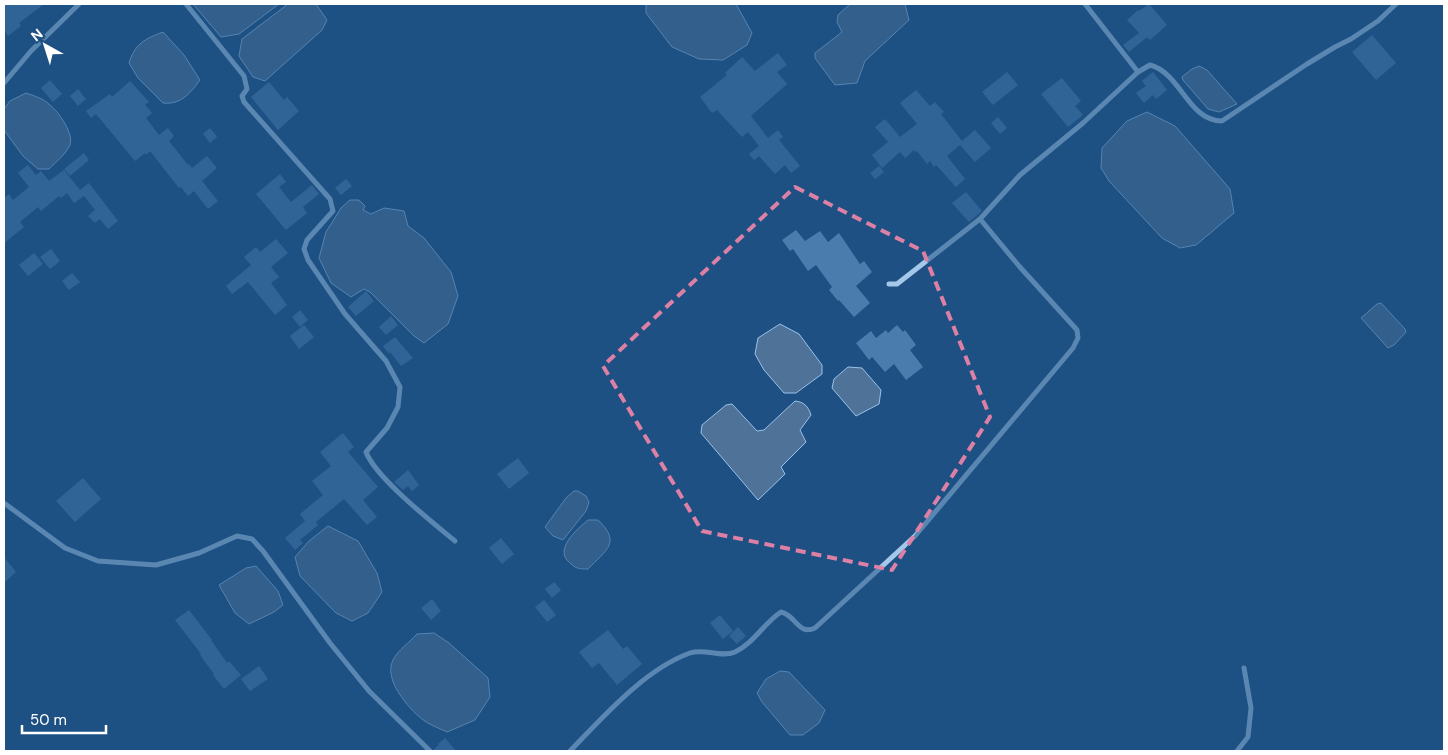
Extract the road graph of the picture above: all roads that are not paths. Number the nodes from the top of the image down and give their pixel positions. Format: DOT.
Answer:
graph roads {
  1 [pos="79,4"];
  2 [pos="186,4"];
  3 [pos="1085,4"];
  4 [pos="1396,4"];
  5 [pos="1138,72"];
  6 [pos="4,83"];
  7 [pos="980,219"];
  8 [pos="889,284"];
  9 [pos="4,503"];
  10 [pos="455,541"];
  11 [pos="1244,668"];
  12 [pos="430,751"];
  13 [pos="570,751"];
  14 [pos="1237,751"];
  1 -- 6 [label="street"];
  2 -- 10 [label="street"];
  3 -- 5 [label="street"];
  4 -- 5 [label="street"];
  5 -- 7 [label="street"];
  7 -- 8 [label="street"];
  7 -- 13 [label="street"];
  9 -- 12 [label="street"];
  11 -- 14 [label="street"];
}
